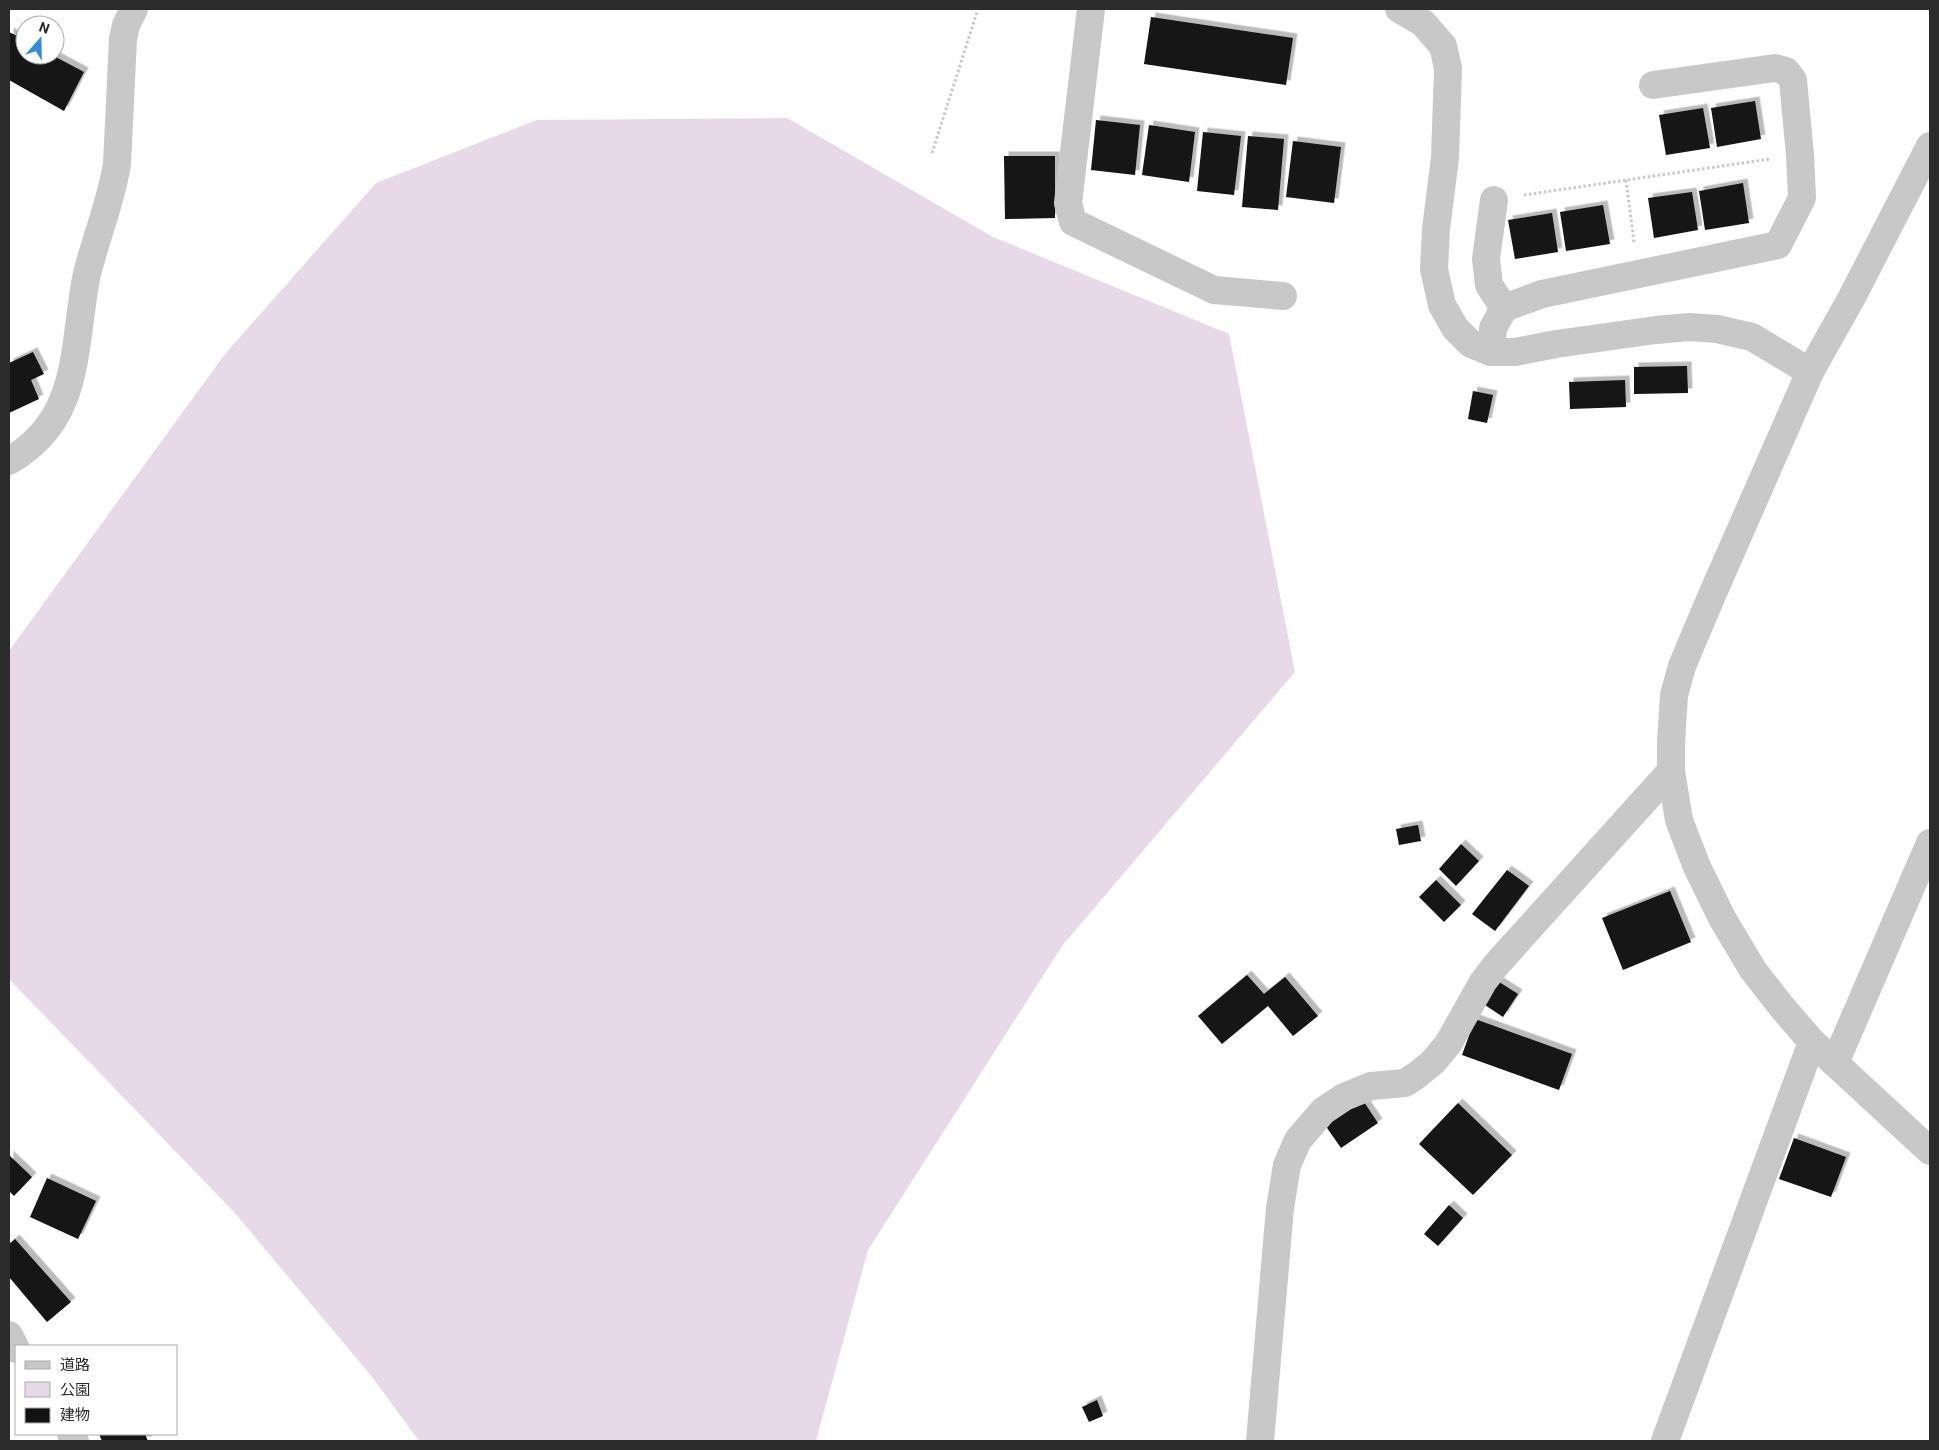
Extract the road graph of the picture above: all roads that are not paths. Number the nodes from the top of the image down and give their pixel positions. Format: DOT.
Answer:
graph roads {
  1 [pos="134,9"];
  2 [pos="1091,9"];
  3 [pos="1399,9"];
  4 [pos="1653,85"];
  5 [pos="1930,146"];
  6 [pos="1921,186"];
  7 [pos="1494,200"];
  8 [pos="1283,296"];
  9 [pos="1504,308"];
  10 [pos="1491,352"];
  11 [pos="1810,372"];
  12 [pos="9,461"];
  13 [pos="1671,771"];
  14 [pos="1930,843"];
  15 [pos="1812,1042"];
  16 [pos="1835,1064"];
  17 [pos="1930,1150"];
  18 [pos="9,1335"];
  19 [pos="15,1347"];
  20 [pos="1260,1441"];
  21 [pos="1665,1441"];
  1 -- 12 [label="street"];
  2 -- 8 [label="street"];
  3 -- 10 [label="street"];
  4 -- 9 [label="street"];
  5 -- 6 [label="street"];
  6 -- 11 [label="street"];
  7 -- 9 [label="street"];
  9 -- 10 [label="street"];
  10 -- 11 [label="street"];
  11 -- 13 [label="street"];
  13 -- 15 [label="street"];
  13 -- 20 [label="street"];
  14 -- 16 [label="street"];
  15 -- 16 [label="street"];
  15 -- 21 [label="street"];
  16 -- 17 [label="street"];
  18 -- 19 [label="street"];
}
